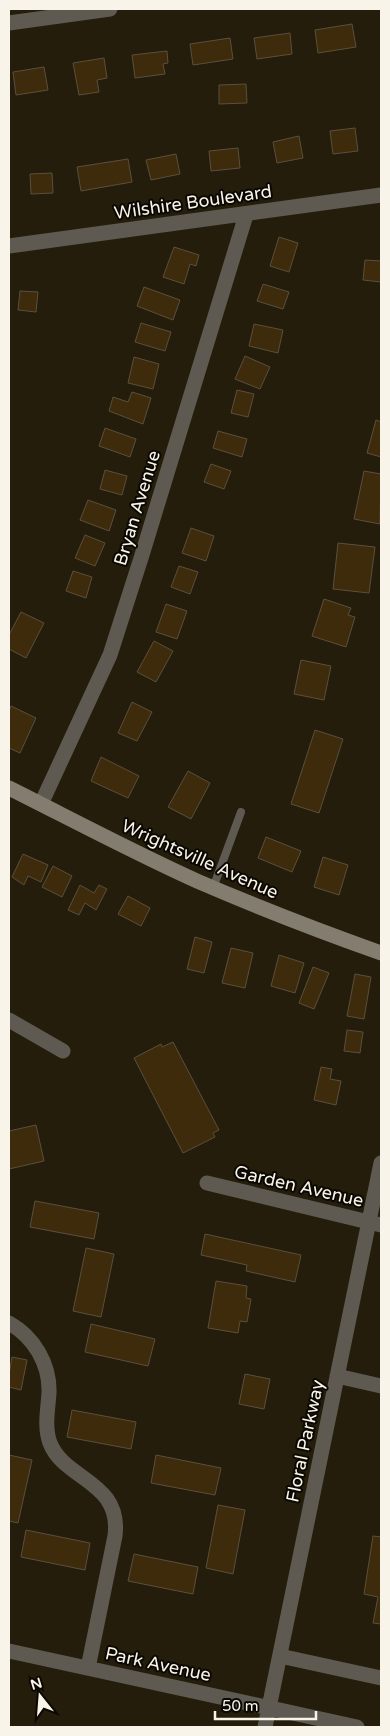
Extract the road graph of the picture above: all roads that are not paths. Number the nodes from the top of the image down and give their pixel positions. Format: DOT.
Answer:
graph roads {
  1 [pos="110,9"];
  2 [pos="9,23"];
  3 [pos="381,195"];
  4 [pos="246,215"];
  5 [pos="9,246"];
  6 [pos="9,788"];
  7 [pos="40,804"];
  8 [pos="241,812"];
  9 [pos="213,888"];
  10 [pos="381,953"];
  11 [pos="9,1020"];
  12 [pos="63,1051"];
  13 [pos="381,1163"];
  14 [pos="207,1183"];
  15 [pos="375,1223"];
  16 [pos="9,1323"];
  17 [pos="338,1376"];
  18 [pos="381,1386"];
  19 [pos="9,1651"];
  20 [pos="280,1656"];
  21 [pos="88,1668"];
  22 [pos="381,1678"];
  23 [pos="269,1707"];
  24 [pos="265,1727"];
  25 [pos="357,1727"];
  1 -- 2 [label="street"];
  3 -- 4 [label="street, Wilshire Boulevard"];
  4 -- 5 [label="street, Wilshire Boulevard"];
  4 -- 7 [label="street, Bryan Avenue"];
  6 -- 7 [label="street, Wrightsville Avenue"];
  7 -- 9 [label="street, Wrightsville Avenue"];
  8 -- 9 [label="lane"];
  9 -- 10 [label="street, Wrightsville Avenue"];
  11 -- 12 [label="street"];
  13 -- 15 [label="street, Floral Parkway"];
  14 -- 15 [label="street, Garden Avenue"];
  15 -- 17 [label="street, Floral Parkway"];
  16 -- 21 [label="street"];
  17 -- 18 [label="street"];
  17 -- 20 [label="street, Floral Parkway"];
  19 -- 21 [label="street, Park Avenue"];
  20 -- 22 [label="street"];
  20 -- 23 [label="street, Floral Parkway"];
  21 -- 23 [label="street, Park Avenue"];
  23 -- 24 [label="street, Floral Parkway"];
  23 -- 25 [label="street, Park Avenue"];
}
